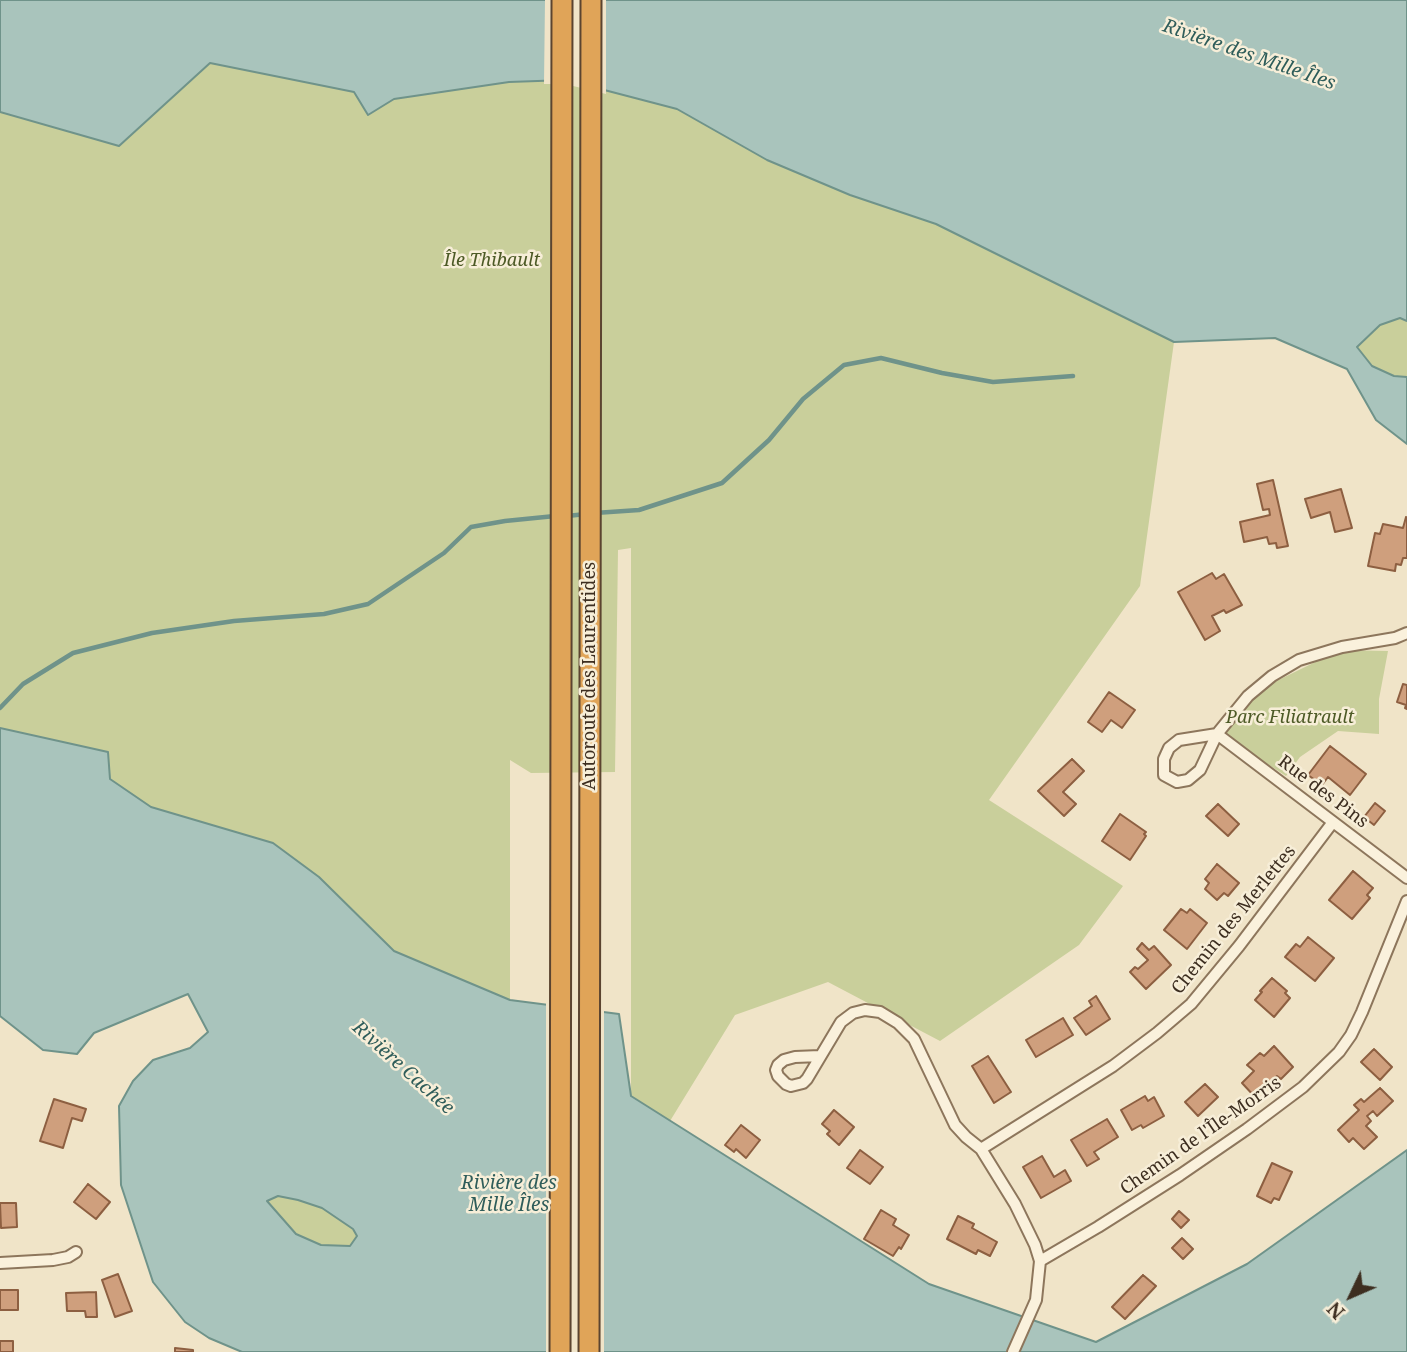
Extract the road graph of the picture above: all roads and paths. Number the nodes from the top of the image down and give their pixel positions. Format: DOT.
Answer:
graph roads {
  1 [pos="562,0"];
  2 [pos="591,0"];
  3 [pos="1407,633"];
  4 [pos="1395,638"];
  5 [pos="1407,641"];
  6 [pos="1217,734"];
  7 [pos="1333,822"];
  8 [pos="1407,878"];
  9 [pos="1407,901"];
  10 [pos="820,1056"];
  11 [pos="981,1149"];
  12 [pos="76,1252"];
  13 [pos="1040,1261"];
  14 [pos="0,1263"];
  15 [pos="560,1352"];
  16 [pos="589,1352"];
  17 [pos="1013,1352"];
  1 -- 15 [label="highway, Autoroute des Laurentides"];
  2 -- 16 [label="highway, Autoroute des Laurentides"];
  3 -- 4 [label="street"];
  4 -- 5 [label="street"];
  4 -- 6 [label="street"];
  6 -- 6 [label="street"];
  6 -- 7 [label="street, Rue des Pins"];
  7 -- 8 [label="street, Rue des Pins"];
  7 -- 11 [label="street, Chemin des Merlettes"];
  9 -- 13 [label="street, Chemin de l'Île-Morris"];
  10 -- 11 [label="street"];
  11 -- 13 [label="street"];
  12 -- 14 [label="street"];
  13 -- 17 [label="street"];
}
